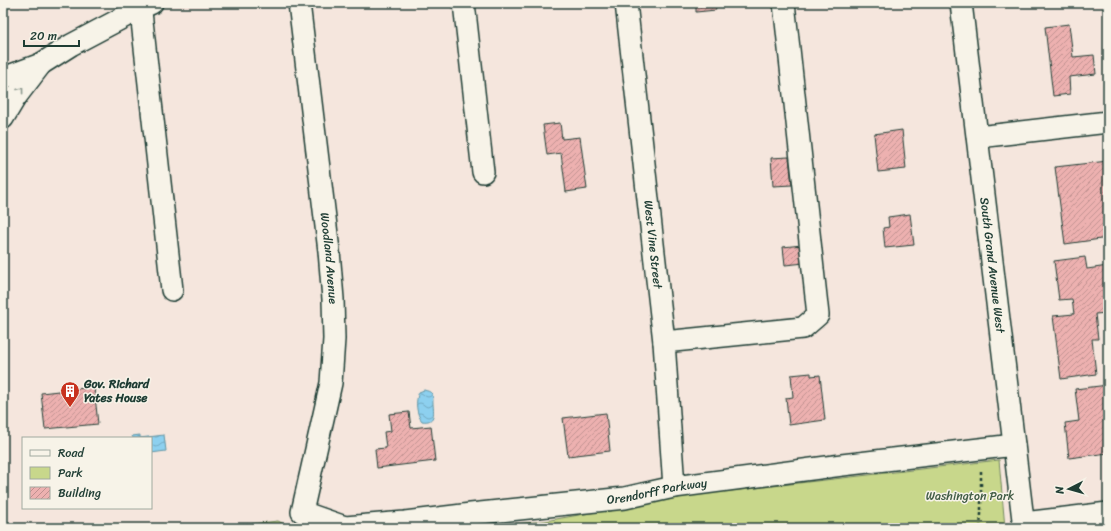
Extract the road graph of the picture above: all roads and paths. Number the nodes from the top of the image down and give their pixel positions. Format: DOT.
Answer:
graph roads {
  1 [pos="299,3"];
  2 [pos="464,3"];
  3 [pos="626,3"];
  4 [pos="784,3"];
  5 [pos="961,3"];
  6 [pos="145,5"];
  7 [pos="41,64"];
  8 [pos="3,78"];
  9 [pos="3,118"];
  10 [pos="1108,122"];
  11 [pos="978,137"];
  12 [pos="483,172"];
  13 [pos="172,290"];
  14 [pos="664,342"];
  15 [pos="1014,445"];
  16 [pos="981,464"];
  17 [pos="674,487"];
  18 [pos="302,512"];
  19 [pos="1108,513"];
  20 [pos="1024,526"];
  21 [pos="980,528"];
  1 -- 18 [label="street, Woodland Avenue"];
  2 -- 12 [label="street"];
  3 -- 14 [label="street, West Vine Street"];
  4 -- 14 [label="street"];
  5 -- 11 [label="street, South Grand Avenue West"];
  6 -- 7 [label="street"];
  6 -- 13 [label="street"];
  7 -- 8 [label="street"];
  9 -- 7 [label="street, one-way"];
  10 -- 11 [label="street"];
  11 -- 15 [label="street, South Grand Avenue West"];
  14 -- 17 [label="street, West Vine Street"];
  15 -- 17 [label="street, Orendorff Parkway"];
  15 -- 20 [label="street, South Grand Avenue West"];
  16 -- 21 [label="path"];
  17 -- 18 [label="street, Orendorff Parkway"];
  19 -- 20 [label="street"];
}
